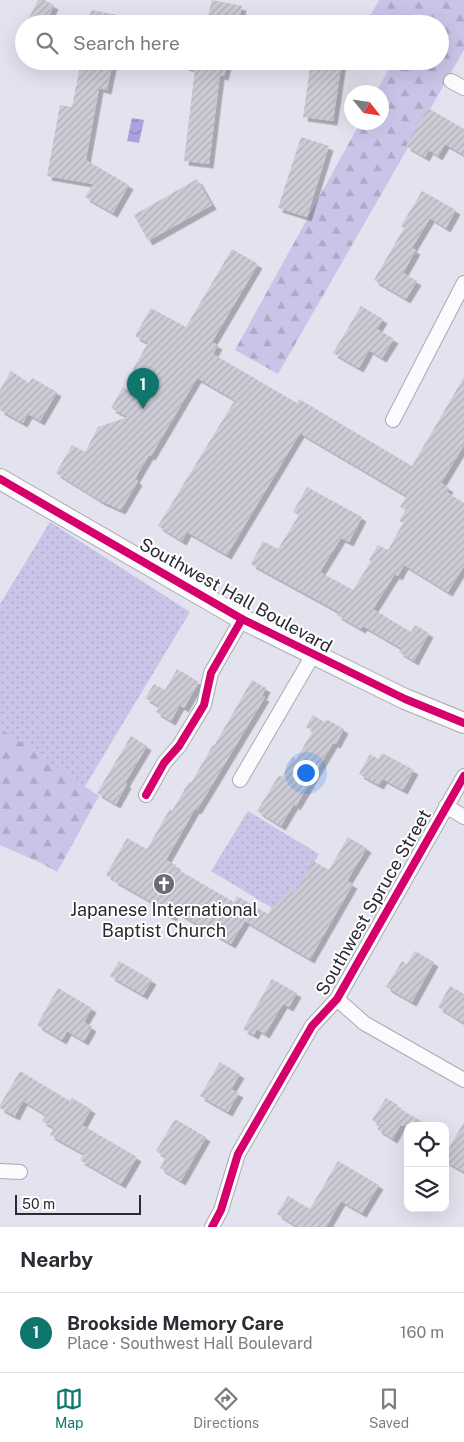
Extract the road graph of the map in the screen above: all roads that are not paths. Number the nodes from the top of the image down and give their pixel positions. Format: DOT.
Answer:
graph roads {
  1 [pos="451,81"];
  2 [pos="464,88"];
  3 [pos="464,283"];
  4 [pos="392,420"];
  5 [pos="0,479"];
  6 [pos="242,620"];
  7 [pos="313,655"];
  8 [pos="464,723"];
  9 [pos="464,776"];
  10 [pos="240,780"];
  11 [pos="146,795"];
  12 [pos="446,806"];
  13 [pos="464,817"];
  14 [pos="337,999"];
  15 [pos="464,1080"];
  16 [pos="0,1171"];
  17 [pos="20,1172"];
  18 [pos="212,1227"];
  1 -- 2 [label="street"];
  3 -- 4 [label="street"];
  5 -- 6 [label="main road, Southwest Hall Boulevard"];
  6 -- 7 [label="main road, Southwest Hall Boulevard"];
  6 -- 11 [label="street"];
  7 -- 8 [label="main road, Southwest Hall Boulevard"];
  7 -- 10 [label="street"];
  9 -- 12 [label="street, Southwest Spruce Street"];
  12 -- 13 [label="street"];
  12 -- 14 [label="street, Southwest Spruce Street"];
  14 -- 15 [label="street"];
  14 -- 18 [label="street, Southwest Spruce Street"];
  16 -- 17 [label="street"];
}
